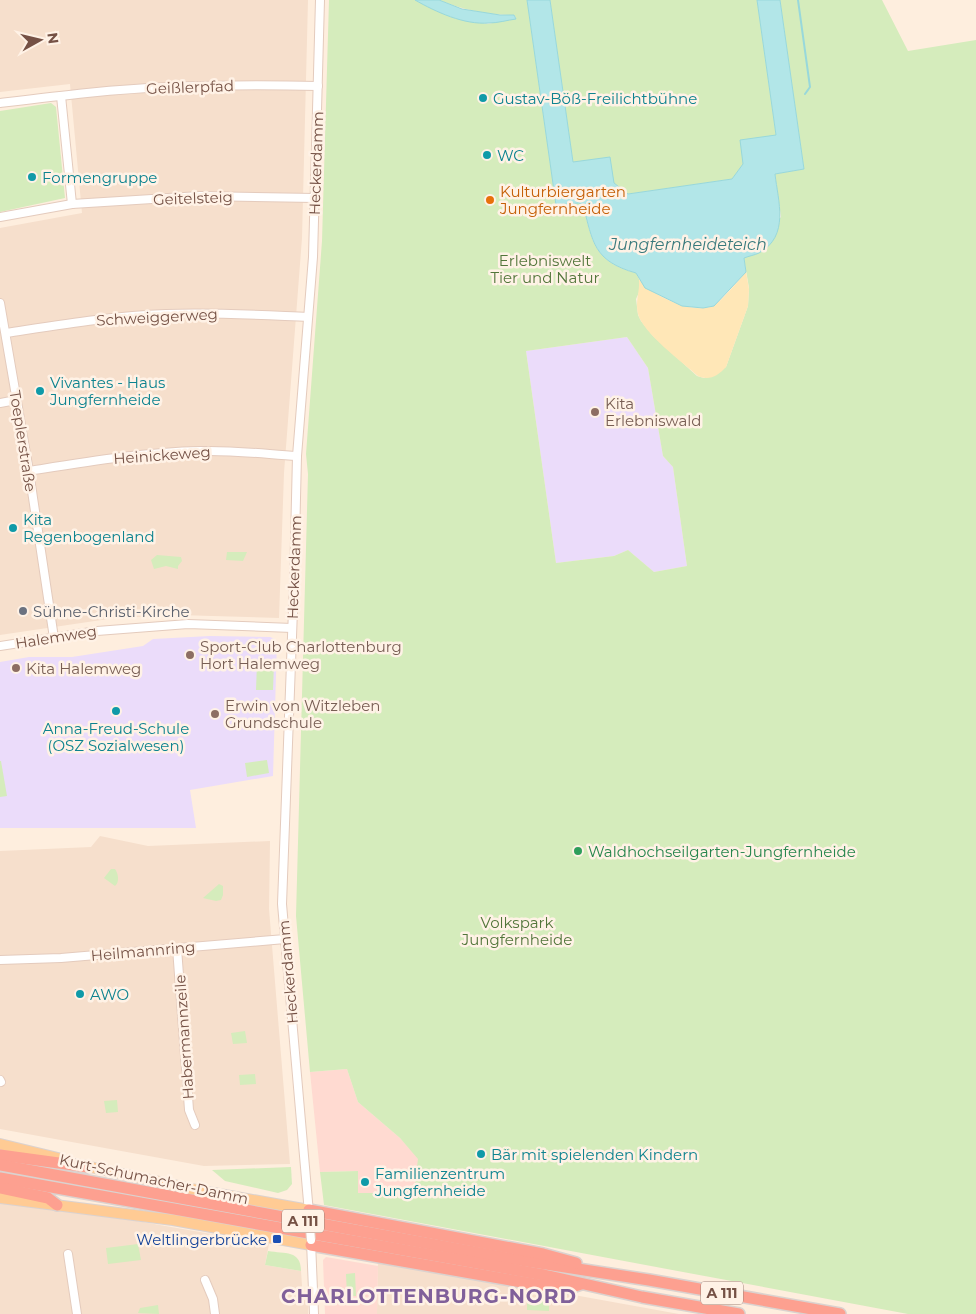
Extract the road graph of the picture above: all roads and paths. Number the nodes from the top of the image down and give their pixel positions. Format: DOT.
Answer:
graph roads {
  1 [pos="320,0"];
  2 [pos="318,86"];
  3 [pos="62,96"];
  4 [pos="0,103"];
  5 [pos="315,198"];
  6 [pos="72,204"];
  7 [pos="0,217"];
  8 [pos="0,303"];
  9 [pos="308,317"];
  10 [pos="6,333"];
  11 [pos="16,400"];
  12 [pos="0,403"];
  13 [pos="297,456"];
  14 [pos="29,471"];
  15 [pos="292,628"];
  16 [pos="54,638"];
  17 [pos="0,646"];
  18 [pos="285,939"];
  19 [pos="177,948"];
  20 [pos="0,960"];
  21 [pos="195,1125"];
  22 [pos="0,1144"];
  23 [pos="0,1155"];
  24 [pos="0,1166"];
  25 [pos="88,1167"];
  26 [pos="0,1178"];
  27 [pos="0,1188"];
  28 [pos="0,1198"];
  29 [pos="57,1205"];
  30 [pos="309,1213"];
  31 [pos="311,1243"];
  32 [pos="68,1254"];
  33 [pos="606,1274"];
  34 [pos="205,1280"];
  35 [pos="583,1283"];
  36 [pos="77,1314"];
  37 [pos="215,1314"];
  38 [pos="314,1314"];
  39 [pos="739,1314"];
  40 [pos="840,1314"];
  1 -- 2 [label="street, Heckerdamm"];
  2 -- 3 [label="street, Geißlerpfad"];
  2 -- 5 [label="street, Heckerdamm"];
  3 -- 4 [label="street, Geißlerpfad"];
  3 -- 6 [label="street"];
  5 -- 6 [label="street, Geitelsteig"];
  5 -- 9 [label="street, Heckerdamm"];
  6 -- 7 [label="street, Geitelsteig"];
  8 -- 10 [label="street, Toeplerstraße"];
  9 -- 10 [label="street, Schweiggerweg"];
  9 -- 13 [label="street, Heckerdamm"];
  10 -- 11 [label="street, Toeplerstraße"];
  11 -- 12 [label="street"];
  11 -- 14 [label="street, Toeplerstraße"];
  13 -- 14 [label="street, Heinickeweg"];
  13 -- 15 [label="street, Heckerdamm"];
  14 -- 16 [label="street, Toeplerstraße"];
  15 -- 16 [label="street, Halemweg"];
  15 -- 18 [label="street, Heckerdamm"];
  16 -- 17 [label="street, Halemweg"];
  18 -- 19 [label="street, Heilmannring"];
  18 -- 30 [label="street, Heckerdamm"];
  19 -- 20 [label="street, Heilmannring"];
  19 -- 21 [label="street, Habermannzeile"];
  22 -- 25 [label="main road, Kurt-Schumacher-Damm"];
  23 -- 25 [label="highway"];
  24 -- 33 [label="highway, A 111"];
  25 -- 30 [label="main road, Kurt-Schumacher-Damm"];
  26 -- 35 [label="highway, A 111"];
  27 -- 29 [label="highway"];
  28 -- 29 [label="main road"];
  29 -- 31 [label="main road"];
  30 -- 31 [label="street, Heckerdamm, bridge"];
  30 -- 33 [label="highway"];
  31 -- 35 [label="highway"];
  31 -- 38 [label="street, Heckerdamm"];
  32 -- 36 [label="street"];
  33 -- 40 [label="highway, A 111"];
  34 -- 37 [label="street"];
  35 -- 39 [label="highway, A 111"];
}
